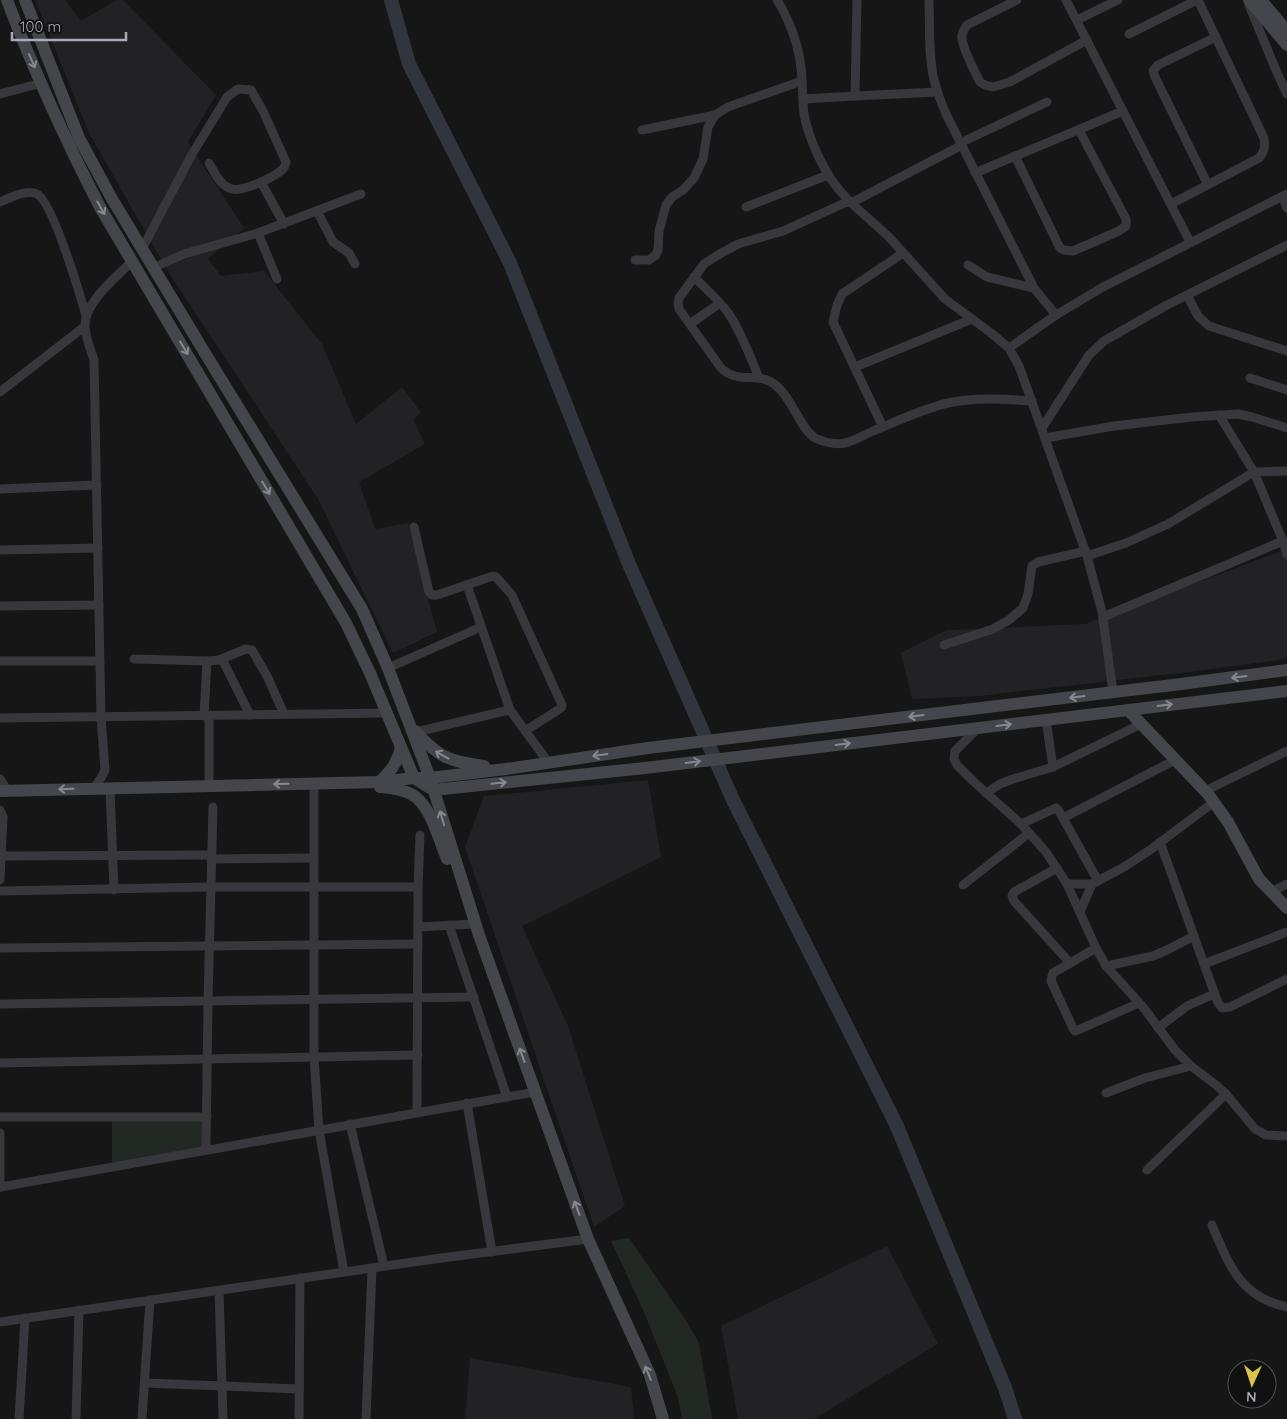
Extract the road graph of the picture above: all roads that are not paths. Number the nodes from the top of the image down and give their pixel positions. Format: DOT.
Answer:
graph roads {
  1 [pos="7,0"];
  2 [pos="25,0"];
  3 [pos="777,0"];
  4 [pos="856,0"];
  5 [pos="929,0"];
  6 [pos="1017,0"];
  7 [pos="1066,0"];
  8 [pos="1118,0"];
  9 [pos="1195,0"];
  10 [pos="1248,0"];
  11 [pos="1261,0"];
  12 [pos="1076,20"];
  13 [pos="1287,31"];
  14 [pos="1129,34"];
  15 [pos="1216,37"];
  16 [pos="1087,40"];
  17 [pos="1287,45"];
  18 [pos="802,81"];
  19 [pos="42,83"];
  20 [pos="937,92"];
  21 [pos="0,94"];
  22 [pos="1287,94"];
  23 [pos="855,96"];
  24 [pos="803,99"];
  25 [pos="1047,102"];
  26 [pos="1123,111"];
  27 [pos="715,115"];
  28 [pos="642,130"];
  29 [pos="1079,130"];
  30 [pos="961,144"];
  31 [pos="1016,156"];
  32 [pos="209,163"];
  33 [pos="975,173"];
  34 [pos="828,176"];
  35 [pos="261,182"];
  36 [pos="1208,185"];
  37 [pos="361,194"];
  38 [pos="1284,196"];
  39 [pos="0,202"];
  40 [pos="850,202"];
  41 [pos="1171,204"];
  42 [pos="746,207"];
  43 [pos="1287,208"];
  44 [pos="317,211"];
  45 [pos="284,224"];
  46 [pos="258,233"];
  47 [pos="1190,242"];
  48 [pos="1287,245"];
  49 [pos="142,249"];
  50 [pos="903,253"];
  51 [pos="635,260"];
  52 [pos="132,261"];
  53 [pos="355,264"];
  54 [pos="968,265"];
  55 [pos="153,268"];
  56 [pos="694,277"];
  57 [pos="277,279"];
  58 [pos="1034,288"];
  59 [pos="1187,295"];
  60 [pos="720,303"];
  61 [pos="86,315"];
  62 [pos="1056,315"];
  63 [pos="972,319"];
  64 [pos="690,324"];
  65 [pos="84,327"];
  66 [pos="1008,348"];
  67 [pos="1287,351"];
  68 [pos="855,368"];
  69 [pos="759,378"];
  70 [pos="1250,378"];
  71 [pos="1287,390"];
  72 [pos="0,392"];
  73 [pos="1032,401"];
  74 [pos="1219,415"];
  75 [pos="884,427"];
  76 [pos="1042,428"];
  77 [pos="1287,428"];
  78 [pos="1045,438"];
  79 [pos="1287,471"];
  80 [pos="1254,472"];
  81 [pos="97,484"];
  82 [pos="0,489"];
  83 [pos="414,527"];
  84 [pos="1283,541"];
  85 [pos="98,548"];
  86 [pos="0,550"];
  87 [pos="1087,553"];
  88 [pos="1287,555"];
  89 [pos="466,585"];
  90 [pos="99,605"];
  91 [pos="0,606"];
  92 [pos="1103,617"];
  93 [pos="481,627"];
  94 [pos="944,646"];
  95 [pos="134,659"];
  96 [pos="222,659"];
  97 [pos="0,661"];
  98 [pos="100,661"];
  99 [pos="207,662"];
  100 [pos="388,668"];
  101 [pos="1287,670"];
  102 [pos="1287,691"];
  103 [pos="1113,692"];
  104 [pos="510,710"];
  105 [pos="1128,710"];
  106 [pos="386,713"];
  107 [pos="284,714"];
  108 [pos="250,715"];
  109 [pos="206,716"];
  110 [pos="101,717"];
  111 [pos="0,718"];
  112 [pos="1046,720"];
  113 [pos="1142,724"];
  114 [pos="978,728"];
  115 [pos="413,729"];
  116 [pos="525,731"];
  117 [pos="401,747"];
  118 [pos="1287,751"];
  119 [pos="1175,760"];
  120 [pos="548,762"];
  121 [pos="1052,767"];
  122 [pos="506,768"];
  123 [pos="414,778"];
  124 [pos="0,779"];
  125 [pos="379,782"];
  126 [pos="314,783"];
  127 [pos="335,783"];
  128 [pos="432,784"];
  129 [pos="209,786"];
  130 [pos="94,788"];
  131 [pos="110,788"];
  132 [pos="4,791"];
  133 [pos="1205,791"];
  134 [pos="986,792"];
  135 [pos="1214,802"];
  136 [pos="213,806"];
  137 [pos="0,810"];
  138 [pos="1063,818"];
  139 [pos="1021,824"];
  140 [pos="1029,833"];
  141 [pos="420,835"];
  142 [pos="1160,842"];
  143 [pos="113,855"];
  144 [pos="1,856"];
  145 [pos="212,857"];
  146 [pos="314,858"];
  147 [pos="1057,868"];
  148 [pos="0,880"];
  149 [pos="1095,882"];
  150 [pos="1067,884"];
  151 [pos="1287,884"];
  152 [pos="964,885"];
  153 [pos="211,887"];
  154 [pos="315,887"];
  155 [pos="418,887"];
  156 [pos="114,890"];
  157 [pos="0,891"];
  158 [pos="1271,892"];
  159 [pos="1287,908"];
  160 [pos="1080,912"];
  161 [pos="449,925"];
  162 [pos="418,927"];
  163 [pos="476,929"];
  164 [pos="1287,932"];
  165 [pos="1194,936"];
  166 [pos="418,944"];
  167 [pos="313,945"];
  168 [pos="209,946"];
  169 [pos="0,948"];
  170 [pos="1096,948"];
  171 [pos="1070,963"];
  172 [pos="1204,964"];
  173 [pos="1106,966"];
  174 [pos="1287,979"];
  175 [pos="1214,994"];
  176 [pos="474,997"];
  177 [pos="418,998"];
  178 [pos="314,999"];
  179 [pos="208,1001"];
  180 [pos="1139,1002"];
  181 [pos="0,1004"];
  182 [pos="1158,1028"];
  183 [pos="418,1056"];
  184 [pos="314,1057"];
  185 [pos="207,1059"];
  186 [pos="0,1063"];
  187 [pos="1192,1066"];
  188 [pos="535,1092"];
  189 [pos="1106,1093"];
  190 [pos="1226,1094"];
  191 [pos="507,1097"];
  192 [pos="467,1104"];
  193 [pos="417,1112"];
  194 [pos="0,1117"];
  195 [pos="207,1117"];
  196 [pos="350,1124"];
  197 [pos="319,1130"];
  198 [pos="0,1133"];
  199 [pos="1287,1136"];
  200 [pos="206,1149"];
  201 [pos="1147,1170"];
  202 [pos="0,1175"];
  203 [pos="0,1186"];
  204 [pos="1212,1224"];
  205 [pos="588,1239"];
  206 [pos="492,1252"];
  207 [pos="384,1266"];
  208 [pos="372,1268"];
  209 [pos="344,1272"];
  210 [pos="300,1278"];
  211 [pos="219,1290"];
  212 [pos="150,1300"];
  213 [pos="1287,1307"];
  214 [pos="79,1310"];
  215 [pos="25,1318"];
  216 [pos="0,1322"];
  217 [pos="144,1383"];
  218 [pos="222,1386"];
  219 [pos="299,1389"];
  220 [pos="19,1419"];
  221 [pos="76,1419"];
  222 [pos="142,1419"];
  223 [pos="223,1419"];
  224 [pos="299,1419"];
  225 [pos="366,1419"];
  226 [pos="664,1419"];
  1 -- 19 [label="street, one-way"];
  2 -- 49 [label="street"];
  3 -- 18 [label="street"];
  4 -- 23 [label="street"];
  5 -- 20 [label="street"];
  6 -- 16 [label="street"];
  7 -- 12 [label="street"];
  8 -- 12 [label="street"];
  9 -- 14 [label="street"];
  9 -- 15 [label="street"];
  10 -- 17 [label="street"];
  10 -- 22 [label="street"];
  11 -- 13 [label="street"];
  12 -- 16 [label="street"];
  15 -- 36 [label="street"];
  15 -- 36 [label="street"];
  16 -- 26 [label="street"];
  18 -- 24 [label="street"];
  18 -- 27 [label="street"];
  19 -- 21 [label="street"];
  19 -- 52 [label="street, one-way"];
  20 -- 23 [label="street"];
  20 -- 30 [label="street"];
  23 -- 24 [label="street"];
  24 -- 34 [label="street"];
  25 -- 30 [label="street"];
  26 -- 29 [label="street"];
  26 -- 41 [label="street"];
  27 -- 28 [label="street"];
  27 -- 51 [label="street"];
  29 -- 31 [label="street"];
  29 -- 31 [label="street"];
  30 -- 33 [label="street"];
  30 -- 40 [label="street"];
  31 -- 33 [label="street"];
  32 -- 35 [label="street"];
  33 -- 58 [label="street"];
  34 -- 40 [label="street"];
  34 -- 42 [label="street"];
  35 -- 45 [label="street"];
  35 -- 49 [label="street"];
  36 -- 41 [label="street"];
  37 -- 44 [label="street"];
  38 -- 43 [label="street"];
  38 -- 47 [label="street"];
  39 -- 61 [label="street"];
  40 -- 50 [label="street"];
  40 -- 56 [label="street"];
  41 -- 47 [label="street"];
  44 -- 45 [label="street"];
  44 -- 53 [label="street"];
  45 -- 46 [label="street"];
  46 -- 55 [label="street"];
  46 -- 57 [label="street"];
  47 -- 62 [label="street"];
  48 -- 59 [label="street"];
  49 -- 55 [label="street"];
  50 -- 63 [label="street"];
  50 -- 68 [label="street"];
  52 -- 61 [label="street"];
  52 -- 106 [label="street, one-way"];
  54 -- 58 [label="street"];
  55 -- 100 [label="street"];
  56 -- 60 [label="street"];
  56 -- 64 [label="street"];
  58 -- 62 [label="street"];
  59 -- 67 [label="street"];
  59 -- 76 [label="street"];
  60 -- 64 [label="street"];
  60 -- 69 [label="street"];
  61 -- 65 [label="street"];
  62 -- 66 [label="street"];
  63 -- 66 [label="street"];
  63 -- 68 [label="street"];
  64 -- 69 [label="street"];
  65 -- 72 [label="street"];
  65 -- 81 [label="street"];
  66 -- 73 [label="street"];
  68 -- 75 [label="street"];
  69 -- 75 [label="street"];
  70 -- 71 [label="street"];
  73 -- 75 [label="street"];
  73 -- 76 [label="street"];
  74 -- 77 [label="street"];
  74 -- 78 [label="street"];
  74 -- 80 [label="street"];
  76 -- 78 [label="street"];
  78 -- 87 [label="street"];
  79 -- 80 [label="street"];
  80 -- 84 [label="street"];
  80 -- 87 [label="street"];
  81 -- 82 [label="street"];
  81 -- 85 [label="street"];
  83 -- 89 [label="street"];
  84 -- 88 [label="street"];
  84 -- 92 [label="street"];
  85 -- 86 [label="street"];
  85 -- 90 [label="street"];
  87 -- 92 [label="street"];
  87 -- 94 [label="street"];
  89 -- 93 [label="street"];
  89 -- 116 [label="street"];
  90 -- 91 [label="street"];
  90 -- 98 [label="street"];
  92 -- 103 [label="street"];
  93 -- 100 [label="street"];
  93 -- 104 [label="street"];
  95 -- 99 [label="street"];
  96 -- 99 [label="street"];
  96 -- 107 [label="street"];
  96 -- 108 [label="street"];
  97 -- 98 [label="street"];
  98 -- 110 [label="street"];
  99 -- 109 [label="street"];
  100 -- 115 [label="street"];
  101 -- 103 [label="street, one-way"];
  105 -- 102 [label="street, one-way"];
  103 -- 120 [label="street, one-way"];
  104 -- 115 [label="street"];
  104 -- 116 [label="street"];
  105 -- 112 [label="street"];
  105 -- 113 [label="street"];
  106 -- 107 [label="street"];
  106 -- 117 [label="street"];
  107 -- 108 [label="street"];
  108 -- 109 [label="street"];
  109 -- 110 [label="street"];
  109 -- 129 [label="street"];
  110 -- 111 [label="street"];
  110 -- 130 [label="street"];
  114 -- 112 [label="street, one-way"];
  112 -- 121 [label="street"];
  113 -- 119 [label="street"];
  113 -- 121 [label="street"];
  128 -- 114 [label="street, one-way"];
  114 -- 134 [label="street"];
  122 -- 115 [label="street, one-way"];
  115 -- 128 [label="street"];
  116 -- 120 [label="street"];
  117 -- 123 [label="street"];
  117 -- 125 [label="street"];
  118 -- 133 [label="street"];
  119 -- 133 [label="street"];
  119 -- 138 [label="street"];
  120 -- 122 [label="street"];
  121 -- 134 [label="street"];
  122 -- 128 [label="street"];
  123 -- 125 [label="street"];
  123 -- 128 [label="street"];
  124 -- 132 [label="street"];
  125 -- 127 [label="street"];
  126 -- 127 [label="street"];
  126 -- 129 [label="street, one-way"];
  126 -- 146 [label="street"];
  127 -- 163 [label="street"];
  163 -- 128 [label="street, one-way"];
  129 -- 131 [label="street"];
  130 -- 131 [label="street"];
  130 -- 132 [label="street, one-way"];
  131 -- 143 [label="street"];
  133 -- 135 [label="street"];
  134 -- 139 [label="street"];
  135 -- 142 [label="street"];
  135 -- 158 [label="street"];
  136 -- 145 [label="street"];
  137 -- 144 [label="street"];
  138 -- 139 [label="street"];
  138 -- 149 [label="street"];
  139 -- 140 [label="street"];
  140 -- 147 [label="street"];
  140 -- 152 [label="street"];
  141 -- 155 [label="street"];
  142 -- 149 [label="street"];
  142 -- 165 [label="street"];
  143 -- 144 [label="street"];
  143 -- 145 [label="street"];
  143 -- 156 [label="street"];
  144 -- 148 [label="street"];
  145 -- 146 [label="street"];
  145 -- 153 [label="street"];
  146 -- 154 [label="street"];
  147 -- 150 [label="street"];
  147 -- 171 [label="street"];
  149 -- 150 [label="street"];
  149 -- 160 [label="street"];
  150 -- 160 [label="street"];
  151 -- 158 [label="street"];
  153 -- 154 [label="street"];
  153 -- 156 [label="street"];
  153 -- 168 [label="street"];
  154 -- 155 [label="street"];
  154 -- 167 [label="street"];
  155 -- 162 [label="street"];
  156 -- 157 [label="street"];
  158 -- 159 [label="street"];
  160 -- 170 [label="street"];
  161 -- 162 [label="street"];
  161 -- 163 [label="street"];
  161 -- 176 [label="street"];
  162 -- 166 [label="street"];
  188 -- 163 [label="street, one-way"];
  164 -- 172 [label="street"];
  165 -- 172 [label="street"];
  165 -- 173 [label="street"];
  166 -- 167 [label="street"];
  166 -- 177 [label="street"];
  167 -- 168 [label="street"];
  167 -- 178 [label="street"];
  168 -- 169 [label="street"];
  168 -- 179 [label="street"];
  170 -- 171 [label="street"];
  170 -- 173 [label="street"];
  171 -- 180 [label="street"];
  172 -- 175 [label="street"];
  173 -- 180 [label="street"];
  174 -- 175 [label="street"];
  175 -- 182 [label="street"];
  176 -- 177 [label="street"];
  176 -- 191 [label="street"];
  177 -- 178 [label="street"];
  177 -- 183 [label="street"];
  178 -- 179 [label="street"];
  178 -- 184 [label="street"];
  179 -- 181 [label="street"];
  179 -- 185 [label="street"];
  180 -- 182 [label="street"];
  182 -- 187 [label="street"];
  183 -- 184 [label="street"];
  183 -- 193 [label="street"];
  184 -- 185 [label="street"];
  184 -- 197 [label="street"];
  185 -- 186 [label="street"];
  185 -- 195 [label="street"];
  187 -- 189 [label="street"];
  187 -- 190 [label="street"];
  188 -- 191 [label="street"];
  205 -- 188 [label="street, one-way"];
  190 -- 199 [label="street"];
  190 -- 201 [label="street"];
  191 -- 192 [label="street"];
  192 -- 193 [label="street"];
  192 -- 206 [label="street"];
  193 -- 196 [label="street"];
  194 -- 195 [label="street"];
  195 -- 200 [label="street"];
  196 -- 197 [label="street"];
  196 -- 207 [label="street"];
  197 -- 200 [label="street"];
  197 -- 209 [label="street"];
  198 -- 202 [label="street"];
  200 -- 203 [label="street"];
  202 -- 203 [label="street"];
  204 -- 213 [label="street"];
  205 -- 206 [label="street"];
  226 -- 205 [label="street, one-way"];
  206 -- 207 [label="street"];
  207 -- 208 [label="street"];
  208 -- 209 [label="street"];
  208 -- 225 [label="street"];
  209 -- 210 [label="street"];
  210 -- 211 [label="street"];
  210 -- 219 [label="street"];
  211 -- 212 [label="street"];
  211 -- 218 [label="street"];
  212 -- 214 [label="street"];
  212 -- 217 [label="street"];
  214 -- 215 [label="street"];
  214 -- 221 [label="street"];
  215 -- 216 [label="street"];
  215 -- 220 [label="street"];
  217 -- 218 [label="street"];
  217 -- 222 [label="street"];
  218 -- 219 [label="street"];
  218 -- 223 [label="street"];
  219 -- 224 [label="street"];
}
